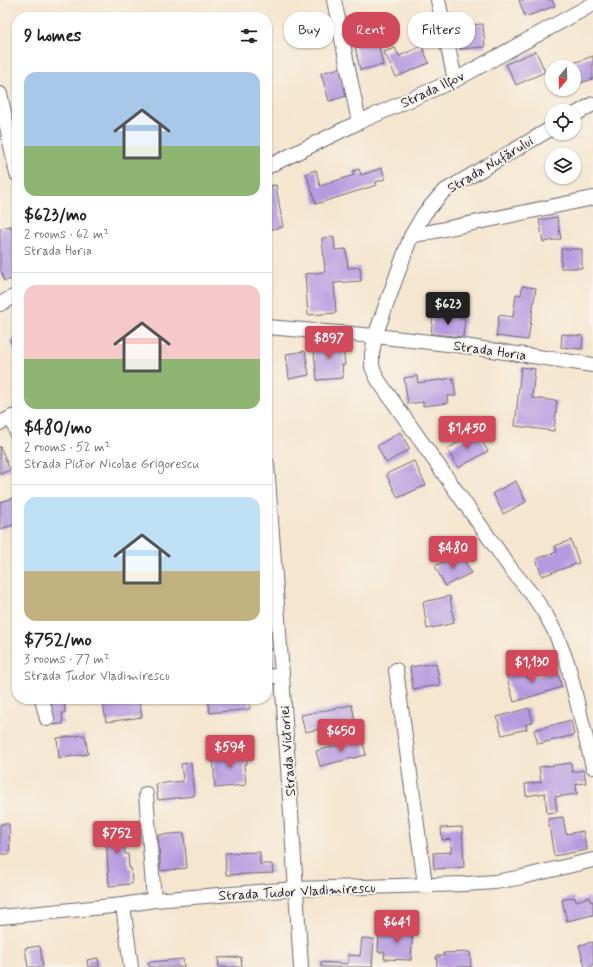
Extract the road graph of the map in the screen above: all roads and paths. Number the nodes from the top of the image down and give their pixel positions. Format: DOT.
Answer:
graph roads {
  1 [pos="334,0"];
  2 [pos="438,0"];
  3 [pos="593,4"];
  4 [pos="455,80"];
  5 [pos="0,94"];
  6 [pos="593,104"];
  7 [pos="581,111"];
  8 [pos="359,122"];
  9 [pos="545,132"];
  10 [pos="12,150"];
  11 [pos="272,165"];
  12 [pos="593,198"];
  13 [pos="411,236"];
  14 [pos="12,298"];
  15 [pos="0,304"];
  16 [pos="272,327"];
  17 [pos="375,336"];
  18 [pos="593,365"];
  19 [pos="272,534"];
  20 [pos="396,670"];
  21 [pos="282,675"];
  22 [pos="272,676"];
  23 [pos="43,704"];
  24 [pos="47,719"];
  25 [pos="593,767"];
  26 [pos="146,794"];
  27 [pos="593,860"];
  28 [pos="425,884"];
  29 [pos="296,889"];
  30 [pos="154,900"];
  31 [pos="123,905"];
  32 [pos="0,917"];
  33 [pos="131,967"];
  34 [pos="301,967"];
  1 -- 8 [label="street"];
  2 -- 4 [label="street"];
  3 -- 4 [label="street, Strada Ilfov"];
  4 -- 8 [label="street, Strada Ilfov"];
  5 -- 10 [label="street"];
  6 -- 7 [label="street"];
  8 -- 11 [label="street, Strada Ilfov"];
  9 -- 13 [label="street, Strada Nufărului"];
  12 -- 13 [label="street"];
  13 -- 17 [label="street, Strada Nufărului"];
  14 -- 15 [label="street"];
  16 -- 17 [label="street, Strada Horia"];
  17 -- 18 [label="street, Strada Horia"];
  17 -- 25 [label="street, Strada Nufărului"];
  19 -- 21 [label="street, Strada Victoriei"];
  20 -- 28 [label="street"];
  21 -- 22 [label="street"];
  21 -- 29 [label="street, Strada Victoriei"];
  23 -- 24 [label="street"];
  26 -- 30 [label="street"];
  27 -- 28 [label="street, Strada Tudor Vladimirescu"];
  28 -- 29 [label="street, Strada Tudor Vladimirescu"];
  29 -- 30 [label="street, Strada Tudor Vladimirescu"];
  29 -- 34 [label="street, Strada Victoriei"];
  30 -- 31 [label="street, Strada Tudor Vladimirescu"];
  31 -- 32 [label="street, Strada Tudor Vladimirescu"];
  31 -- 33 [label="street"];
}
